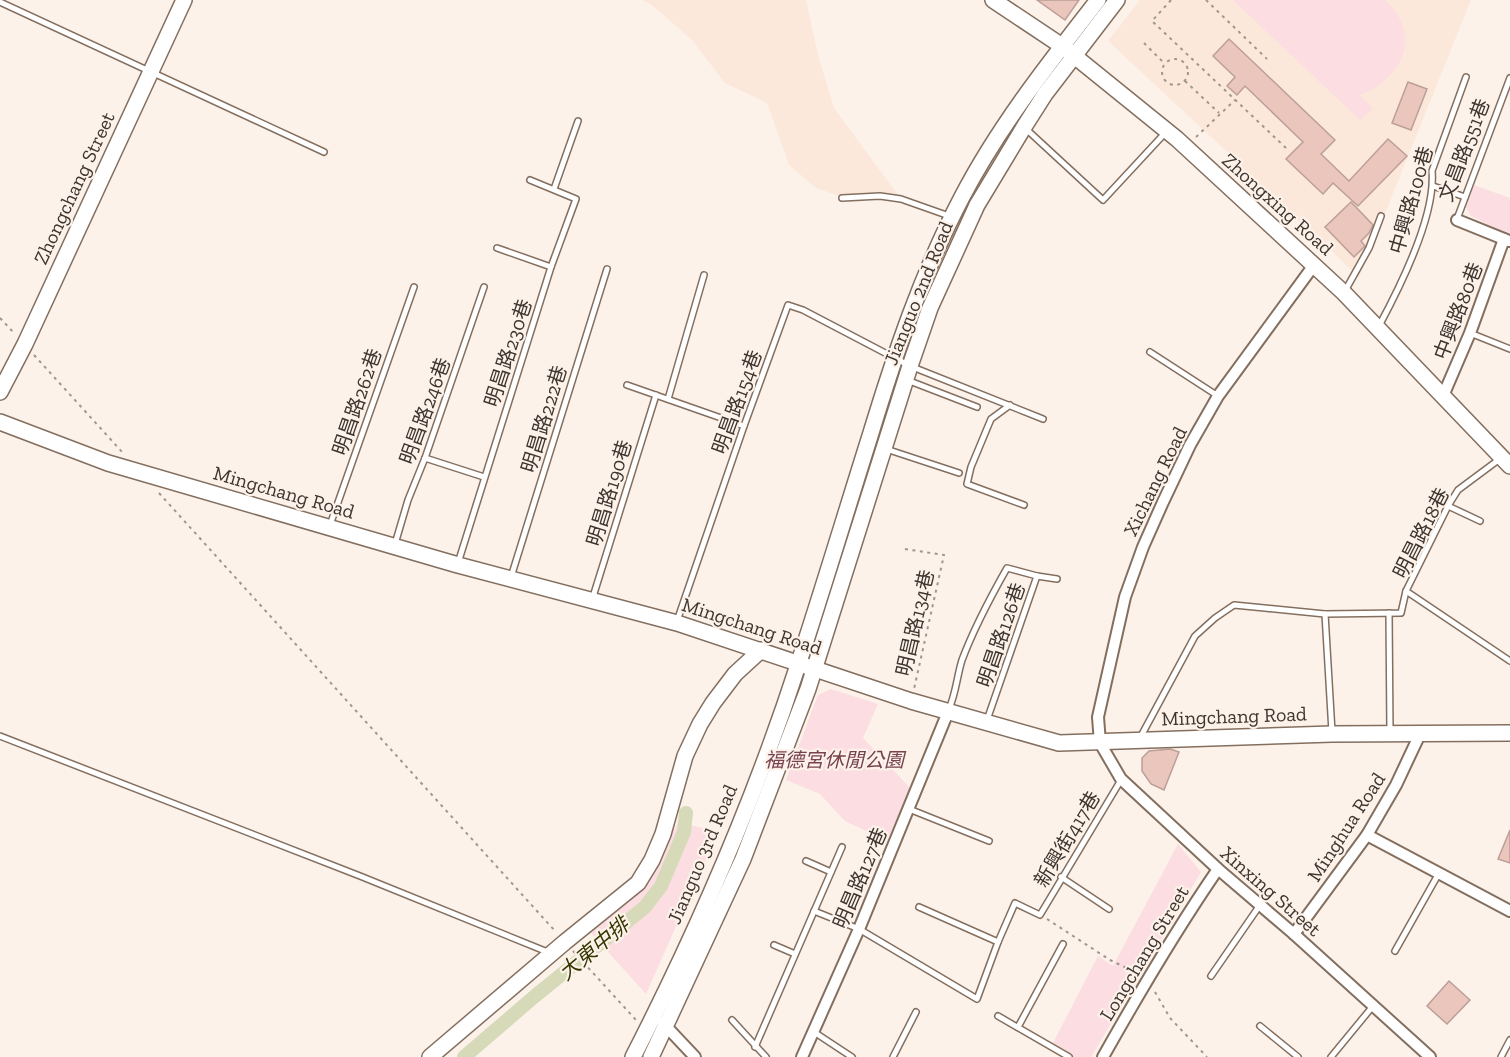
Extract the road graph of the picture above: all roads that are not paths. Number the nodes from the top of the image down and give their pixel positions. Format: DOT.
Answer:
graph roads {
  1 [pos="184,0"];
  2 [pos="993,0"];
  3 [pos="1098,0"];
  4 [pos="1117,0"];
  5 [pos="0,3"];
  6 [pos="1062,46"];
  7 [pos="1074,56"];
  8 [pos="150,74"];
  9 [pos="1466,77"];
  10 [pos="1510,78"];
  11 [pos="578,121"];
  12 [pos="1024,127"];
  13 [pos="1167,131"];
  14 [pos="324,152"];
  15 [pos="530,180"];
  16 [pos="1433,186"];
  17 [pos="554,189"];
  18 [pos="1465,197"];
  19 [pos="842,198"];
  20 [pos="1381,216"];
  21 [pos="952,217"];
  22 [pos="1456,220"];
  23 [pos="1507,240"];
  24 [pos="497,248"];
  25 [pos="1314,265"];
  26 [pos="551,267"];
  27 [pos="607,269"];
  28 [pos="704,275"];
  29 [pos="414,287"];
  30 [pos="484,287"];
  31 [pos="1344,293"];
  32 [pos="1378,328"];
  33 [pos="1470,333"];
  34 [pos="1510,349"];
  35 [pos="1150,352"];
  36 [pos="895,357"];
  37 [pos="908,373"];
  38 [pos="627,386"];
  39 [pos="0,392"];
  40 [pos="656,395"];
  41 [pos="1218,396"];
  42 [pos="1443,396"];
  43 [pos="668,399"];
  44 [pos="1010,405"];
  45 [pos="976,407"];
  46 [pos="1043,419"];
  47 [pos="0,422"];
  48 [pos="744,426"];
  49 [pos="885,449"];
  50 [pos="425,458"];
  51 [pos="1506,462"];
  52 [pos="959,473"];
  53 [pos="484,477"];
  54 [pos="1024,505"];
  55 [pos="1448,506"];
  56 [pos="1480,521"];
  57 [pos="329,526"];
  58 [pos="395,545"];
  59 [pos="458,565"];
  60 [pos="1037,576"];
  61 [pos="511,579"];
  62 [pos="1057,579"];
  63 [pos="1406,591"];
  64 [pos="591,601"];
  65 [pos="1389,613"];
  66 [pos="1325,614"];
  67 [pos="677,623"];
  68 [pos="761,650"];
  69 [pos="1510,661"];
  70 [pos="799,663"];
  71 [pos="814,669"];
  72 [pos="948,712"];
  73 [pos="986,722"];
  74 [pos="1510,733"];
  75 [pos="1420,734"];
  76 [pos="1332,735"];
  77 [pos="1390,735"];
  78 [pos="0,736"];
  79 [pos="1139,740"];
  80 [pos="1100,742"];
  81 [pos="1121,779"];
  82 [pos="909,809"];
  83 [pos="1367,835"];
  84 [pos="989,841"];
  85 [pos="842,847"];
  86 [pos="806,861"];
  87 [pos="1218,869"];
  88 [pos="831,872"];
  89 [pos="1439,873"];
  90 [pos="1061,877"];
  91 [pos="1260,905"];
  92 [pos="920,908"];
  93 [pos="1109,909"];
  94 [pos="814,911"];
  95 [pos="1510,911"];
  96 [pos="858,929"];
  97 [pos="1294,934"];
  98 [pos="998,942"];
  99 [pos="1063,944"];
  100 [pos="774,945"];
  101 [pos="1395,951"];
  102 [pos="551,953"];
  103 [pos="795,954"];
  104 [pos="1211,976"];
  105 [pos="1372,1006"];
  106 [pos="916,1012"];
  107 [pos="998,1016"];
  108 [pos="732,1020"];
  109 [pos="660,1021"];
  110 [pos="1260,1026"];
  111 [pos="1018,1027"];
  112 [pos="814,1032"];
  113 [pos="1510,1040"];
  114 [pos="755,1047"];
  115 [pos="430,1057"];
  116 [pos="633,1057"];
  117 [pos="651,1057"];
  118 [pos="695,1057"];
  119 [pos="766,1057"];
  120 [pos="802,1057"];
  121 [pos="852,1057"];
  122 [pos="893,1057"];
  123 [pos="1069,1057"];
  124 [pos="1103,1057"];
  125 [pos="1298,1057"];
  126 [pos="1331,1057"];
  127 [pos="1430,1057"];
  128 [pos="1501,1057"];
  1 -- 8 [label="street, Zhongchang Street"];
  2 -- 6 [label="street, Zhongxing Road"];
  3 -- 6 [label="street, Jianguo 2nd Road"];
  4 -- 7 [label="street, Jianguo 2nd Road"];
  5 -- 8 [label="lane"];
  6 -- 7 [label="street, Zhongxing Road"];
  6 -- 21 [label="street, Jianguo 2nd Road"];
  7 -- 12 [label="street, Jianguo 2nd Road"];
  7 -- 13 [label="street, Zhongxing Road"];
  8 -- 14 [label="lane"];
  8 -- 39 [label="street, Zhongchang Street"];
  9 -- 16 [label="lane, 中興路100巷"];
  10 -- 18 [label="lane, 文昌路551巷"];
  11 -- 17 [label="lane"];
  12 -- 13 [label="lane"];
  12 -- 37 [label="street, Jianguo 2nd Road"];
  13 -- 25 [label="street, Zhongxing Road"];
  15 -- 17 [label="lane, 明昌路230巷"];
  16 -- 18 [label="lane"];
  16 -- 32 [label="lane, 中興路100巷"];
  17 -- 26 [label="lane, 明昌路230巷"];
  18 -- 22 [label="lane, 文昌路551巷"];
  19 -- 21 [label="lane"];
  20 -- 31 [label="lane"];
  21 -- 36 [label="street, Jianguo 2nd Road"];
  22 -- 23 [label="street, 文昌路551巷"];
  23 -- 33 [label="street, 中興路80巷"];
  24 -- 26 [label="lane"];
  25 -- 31 [label="street, Zhongxing Road"];
  25 -- 41 [label="street, Xichang Road"];
  26 -- 53 [label="lane, 明昌路230巷"];
  27 -- 61 [label="lane, 明昌路222巷"];
  28 -- 43 [label="lane"];
  29 -- 57 [label="lane, 明昌路262巷"];
  30 -- 50 [label="lane, 明昌路246巷"];
  31 -- 32 [label="street, Zhongxing Road"];
  32 -- 42 [label="street, Zhongxing Road"];
  33 -- 34 [label="lane"];
  33 -- 42 [label="street, 中興路80巷"];
  35 -- 41 [label="lane"];
  36 -- 37 [label="lane"];
  36 -- 48 [label="lane, 明昌路154巷"];
  36 -- 70 [label="street, Jianguo 2nd Road"];
  37 -- 44 [label="lane"];
  37 -- 45 [label="lane"];
  37 -- 49 [label="street, Jianguo 2nd Road"];
  38 -- 40 [label="lane"];
  40 -- 43 [label="lane"];
  40 -- 64 [label="lane, 明昌路190巷"];
  41 -- 80 [label="street, Xichang Road"];
  42 -- 51 [label="street, Zhongxing Road"];
  43 -- 48 [label="lane"];
  44 -- 46 [label="lane"];
  44 -- 54 [label="lane"];
  47 -- 57 [label="street, Mingchang Road"];
  48 -- 67 [label="lane, 明昌路154巷"];
  49 -- 52 [label="lane"];
  49 -- 71 [label="street, Jianguo 2nd Road"];
  50 -- 53 [label="lane"];
  50 -- 58 [label="lane, 明昌路246巷"];
  51 -- 55 [label="lane, 明昌路18巷"];
  53 -- 59 [label="lane, 明昌路230巷"];
  55 -- 56 [label="lane"];
  55 -- 63 [label="lane, 明昌路18巷"];
  57 -- 58 [label="street, Mingchang Road"];
  58 -- 59 [label="street, Mingchang Road"];
  59 -- 61 [label="street, Mingchang Road"];
  60 -- 62 [label="lane, 明昌路126巷"];
  60 -- 72 [label="lane"];
  60 -- 73 [label="lane, 明昌路126巷"];
  61 -- 64 [label="street, Mingchang Road"];
  63 -- 65 [label="lane"];
  63 -- 69 [label="lane, 明昌路18巷"];
  64 -- 67 [label="street, Mingchang Road"];
  65 -- 66 [label="lane"];
  65 -- 77 [label="lane"];
  66 -- 76 [label="lane"];
  66 -- 79 [label="lane"];
  67 -- 68 [label="street, Mingchang Road"];
  68 -- 70 [label="street, Mingchang Road"];
  68 -- 102 [label="street"];
  70 -- 71 [label="street, Mingchang Road"];
  70 -- 109 [label="street, Jianguo 3rd Road"];
  71 -- 72 [label="street, Mingchang Road"];
  71 -- 109 [label="street, Jianguo 3rd Road"];
  72 -- 73 [label="street, Mingchang Road"];
  72 -- 82 [label="street, 明昌路127巷"];
  73 -- 80 [label="street, Mingchang Road"];
  74 -- 75 [label="street, Mingchang Road"];
  75 -- 77 [label="street, Mingchang Road"];
  75 -- 83 [label="street, Minghua Road"];
  76 -- 77 [label="street, Mingchang Road"];
  76 -- 79 [label="street, Mingchang Road"];
  78 -- 102 [label="lane"];
  79 -- 80 [label="street, Mingchang Road"];
  80 -- 81 [label="street, Xinxing Street"];
  81 -- 87 [label="street, Xinxing Street"];
  81 -- 90 [label="lane, 新興街417巷"];
  82 -- 84 [label="lane"];
  82 -- 96 [label="street, 明昌路127巷"];
  83 -- 89 [label="street"];
  83 -- 97 [label="street, Minghua Road"];
  85 -- 88 [label="lane"];
  86 -- 88 [label="lane"];
  87 -- 91 [label="street, Xinxing Street"];
  87 -- 124 [label="street, Longchang Street"];
  88 -- 94 [label="lane"];
  89 -- 95 [label="street"];
  89 -- 101 [label="lane"];
  90 -- 93 [label="lane"];
  90 -- 98 [label="lane, 新興街417巷"];
  91 -- 97 [label="street, Xinxing Street"];
  91 -- 104 [label="lane"];
  92 -- 98 [label="lane"];
  94 -- 96 [label="lane"];
  94 -- 103 [label="lane"];
  96 -- 98 [label="lane"];
  96 -- 112 [label="street, 明昌路127巷"];
  97 -- 105 [label="street, Xinxing Street"];
  99 -- 111 [label="lane"];
  100 -- 103 [label="lane"];
  102 -- 115 [label="street"];
  103 -- 114 [label="lane"];
  105 -- 126 [label="lane"];
  105 -- 127 [label="street, Xinxing Street"];
  106 -- 122 [label="lane"];
  107 -- 111 [label="lane"];
  108 -- 114 [label="lane"];
  109 -- 116 [label="street, Jianguo 3rd Road"];
  109 -- 117 [label="street, Jianguo 3rd Road"];
  109 -- 118 [label="street"];
  110 -- 125 [label="lane"];
  111 -- 123 [label="lane"];
  112 -- 120 [label="street, 明昌路127巷"];
  112 -- 121 [label="lane"];
  113 -- 128 [label="lane"];
  114 -- 119 [label="lane"];
}
